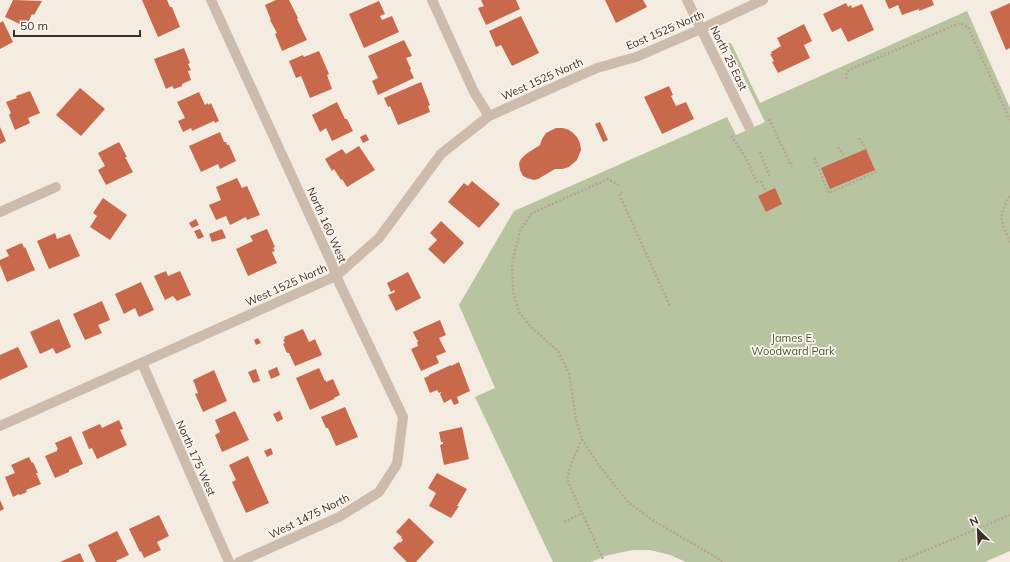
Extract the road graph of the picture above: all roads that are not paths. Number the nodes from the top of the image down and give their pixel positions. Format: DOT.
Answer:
graph roads {
  1 [pos="211,0"];
  2 [pos="432,0"];
  3 [pos="687,0"];
  4 [pos="763,0"];
  5 [pos="701,29"];
  6 [pos="597,68"];
  7 [pos="488,116"];
  8 [pos="749,127"];
  9 [pos="56,187"];
  10 [pos="0,212"];
  11 [pos="336,276"];
  12 [pos="142,363"];
  13 [pos="0,426"];
  14 [pos="397,464"];
  15 [pos="229,562"];
  16 [pos="239,562"];
  1 -- 11 [label="street, North 160 West"];
  2 -- 7 [label="street"];
  3 -- 5 [label="street, North 25 East"];
  4 -- 5 [label="street, East 1525 North"];
  5 -- 6 [label="street, East 1525 North"];
  5 -- 8 [label="street, North 25 East"];
  6 -- 7 [label="street, West 1525 North"];
  7 -- 11 [label="street, West 1525 North"];
  9 -- 10 [label="street"];
  11 -- 12 [label="street, West 1525 North"];
  11 -- 14 [label="street, North 160 West"];
  12 -- 13 [label="street, West 1525 North"];
  12 -- 15 [label="street, North 175 West"];
  14 -- 16 [label="street, West 1475 North"];
}
